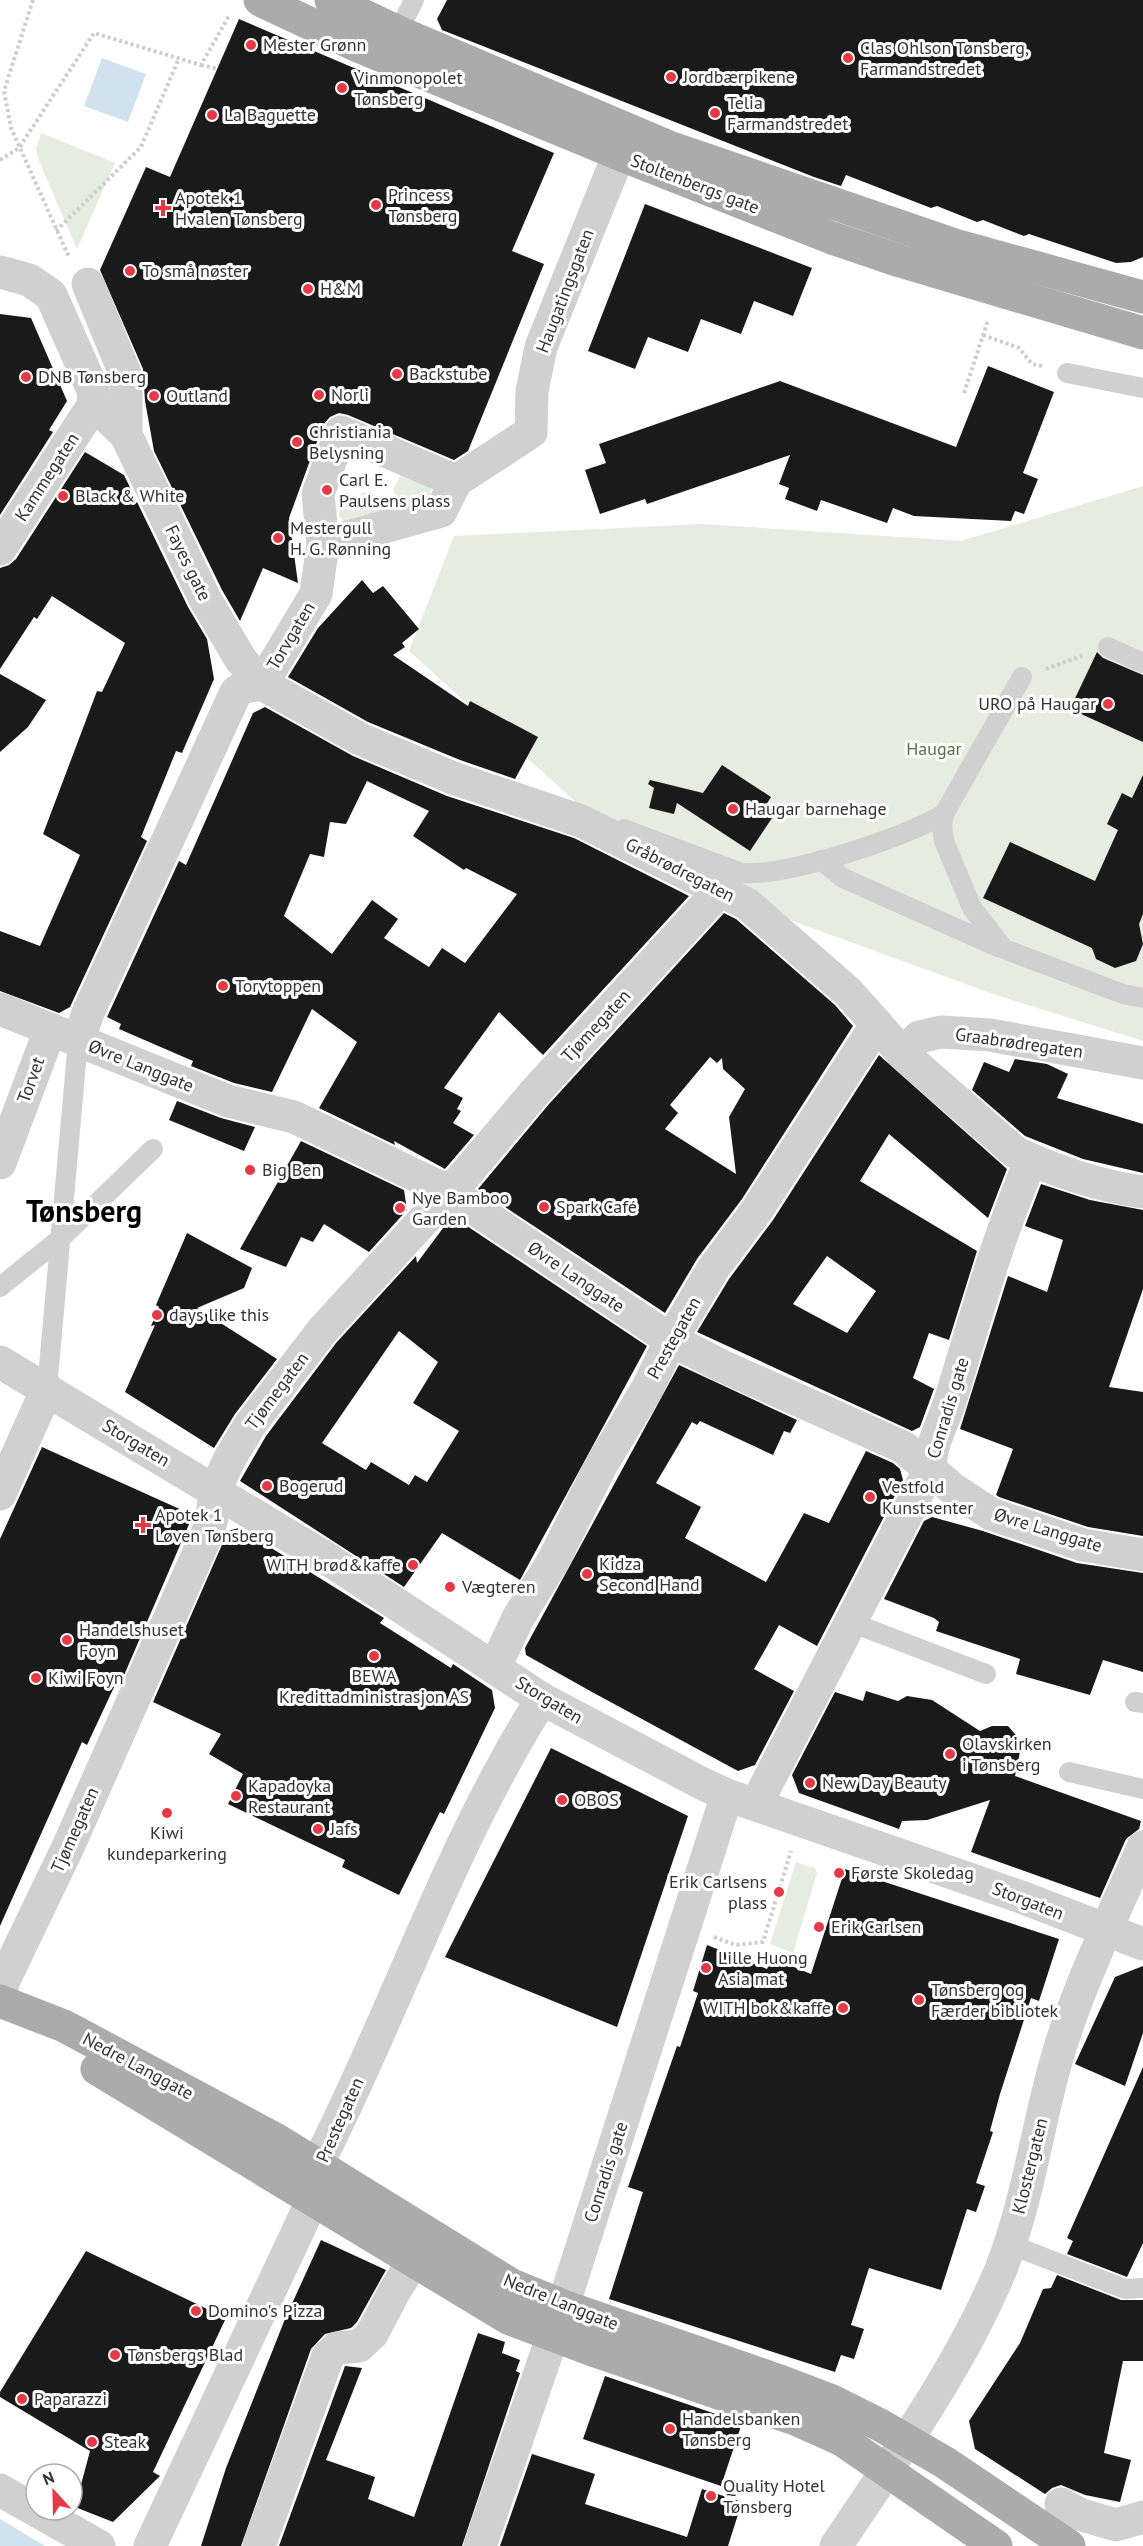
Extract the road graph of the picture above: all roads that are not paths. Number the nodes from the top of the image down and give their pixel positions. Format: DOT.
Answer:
graph roads {
  1 [pos="331,0"];
  2 [pos="414,0"];
  3 [pos="247,3"];
  4 [pos="398,32"];
  5 [pos="619,154"];
  6 [pos="0,272"];
  7 [pos="88,284"];
  8 [pos="1143,297"];
  9 [pos="1143,333"];
  10 [pos="1067,373"];
  11 [pos="1143,388"];
  12 [pos="94,404"];
  13 [pos="126,435"];
  14 [pos="456,481"];
  15 [pos="323,544"];
  16 [pos="0,549"];
  17 [pos="1108,647"];
  18 [pos="1143,663"];
  19 [pos="1022,677"];
  20 [pos="262,684"];
  21 [pos="944,814"];
  22 [pos="604,831"];
  23 [pos="821,860"];
  24 [pos="720,890"];
  25 [pos="1004,950"];
  26 [pos="1143,998"];
  27 [pos="0,1009"];
  28 [pos="877,1024"];
  29 [pos="64,1035"];
  30 [pos="903,1054"];
  31 [pos="1143,1063"];
  32 [pos="153,1149"];
  33 [pos="1031,1160"];
  34 [pos="0,1163"];
  35 [pos="448,1191"];
  36 [pos="1143,1192"];
  37 [pos="61,1238"];
  38 [pos="0,1287"];
  39 [pos="671,1340"];
  40 [pos="0,1362"];
  41 [pos="47,1389"];
  42 [pos="930,1469"];
  43 [pos="215,1490"];
  44 [pos="0,1494"];
  45 [pos="1143,1556"];
  46 [pos="850,1622"];
  47 [pos="495,1667"];
  48 [pos="986,1674"];
  49 [pos="542,1699"];
  50 [pos="1069,1772"];
  51 [pos="1143,1789"];
  52 [pos="727,1795"];
  53 [pos="759,1806"];
  54 [pos="1143,1847"];
  55 [pos="1106,1931"];
  56 [pos="1143,1944"];
  57 [pos="0,2000"];
  58 [pos="318,2163"];
  59 [pos="313,2199"];
  60 [pos="430,2234"];
  61 [pos="1009,2244"];
  62 [pos="412,2260"];
  63 [pos="1143,2288"];
  64 [pos="557,2321"];
  65 [pos="905,2441"];
  66 [pos="887,2470"];
  67 [pos="0,2490"];
  68 [pos="1061,2504"];
  69 [pos="1143,2517"];
  70 [pos="99,2546"];
  71 [pos="150,2546"];
  72 [pos="259,2546"];
  73 [pos="480,2546"];
  74 [pos="836,2546"];
  75 [pos="996,2546"];
  76 [pos="1069,2546"];
  1 -- 4 [label="main road, Stoltenbergs gate"];
  2 -- 4 [label="lane"];
  3 -- 5 [label="main road, Stoltenbergs gate"];
  4 -- 8 [label="main road, Stoltenbergs gate"];
  5 -- 9 [label="main road, Stoltenbergs gate"];
  5 -- 14 [label="street, Haugatingsgaten"];
  6 -- 12 [label="street"];
  7 -- 13 [label="street, Fayes gate"];
  10 -- 11 [label="lane"];
  12 -- 13 [label="street, Fayes gate"];
  12 -- 16 [label="street, Kammegaten"];
  13 -- 20 [label="street, Fayes gate"];
  14 -- 15 [label="street"];
  14 -- 15 [label="street, Torvgaten"];
  15 -- 20 [label="street, Torvgaten"];
  17 -- 18 [label="lane"];
  19 -- 21 [label="lane"];
  20 -- 22 [label="street, Gråbrødregaten"];
  20 -- 29 [label="street, Torvgaten"];
  21 -- 23 [label="lane"];
  21 -- 25 [label="lane"];
  22 -- 23 [label="lane"];
  22 -- 24 [label="street, Gråbrødregaten"];
  23 -- 25 [label="lane"];
  24 -- 28 [label="street, Gråbrødregaten"];
  24 -- 35 [label="street, Tjømegaten"];
  25 -- 26 [label="lane"];
  27 -- 29 [label="street, Øvre Langgate"];
  28 -- 30 [label="street, Gråbrødregaten"];
  28 -- 39 [label="street, Prestegaten"];
  29 -- 34 [label="street, Torvet"];
  29 -- 35 [label="street, Øvre Langgate"];
  29 -- 37 [label="lane"];
  30 -- 31 [label="street, Graabrødregaten"];
  30 -- 33 [label="street, Gråbrødregaten"];
  32 -- 37 [label="lane"];
  33 -- 36 [label="street, Gråbrødregaten"];
  33 -- 42 [label="street, Conradis gate"];
  35 -- 39 [label="street, Øvre Langgate"];
  35 -- 43 [label="street, Tjømegaten"];
  37 -- 38 [label="lane"];
  37 -- 41 [label="lane"];
  39 -- 42 [label="street, Øvre Langgate"];
  39 -- 47 [label="street, Prestegaten"];
  40 -- 41 [label="street, Storgaten"];
  41 -- 43 [label="street, Storgaten"];
  41 -- 44 [label="street"];
  42 -- 45 [label="street, Øvre Langgate"];
  42 -- 46 [label="street, Conradis gate"];
  43 -- 47 [label="street, Storgaten"];
  43 -- 57 [label="street, Tjømegaten"];
  46 -- 48 [label="lane"];
  46 -- 53 [label="street, Conradis gate"];
  47 -- 49 [label="street, Storgaten"];
  49 -- 52 [label="street, Storgaten"];
  49 -- 58 [label="street, Prestegaten"];
  50 -- 51 [label="lane"];
  52 -- 53 [label="street, Storgaten"];
  52 -- 64 [label="street, Conradis gate"];
  53 -- 55 [label="street, Storgaten"];
  54 -- 55 [label="street, Klostergaten"];
  55 -- 56 [label="street, Storgaten"];
  55 -- 61 [label="street, Klostergaten"];
  57 -- 58 [label="main road, Nedre Langgate"];
  57 -- 59 [label="main road, Nedre Langgate"];
  58 -- 59 [label="street, Prestegaten"];
  58 -- 60 [label="main road, Nedre Langgate"];
  59 -- 62 [label="main road, Nedre Langgate"];
  59 -- 71 [label="street, Prestegaten"];
  60 -- 62 [label="street"];
  60 -- 64 [label="main road, Nedre Langgate"];
  61 -- 63 [label="lane"];
  61 -- 65 [label="street, Klostergaten"];
  62 -- 64 [label="main road, Nedre Langgate"];
  62 -- 72 [label="street"];
  64 -- 65 [label="main road, Nedre Langgate"];
  64 -- 66 [label="main road, Nedre Langgate"];
  64 -- 73 [label="street, Conradis gate"];
  65 -- 66 [label="street, Klostergaten"];
  65 -- 76 [label="main road, Nedre Langgate"];
  66 -- 74 [label="street, Klostergaten"];
  66 -- 75 [label="main road, Nedre Langgate"];
  67 -- 70 [label="street"];
  68 -- 69 [label="street"];
}
